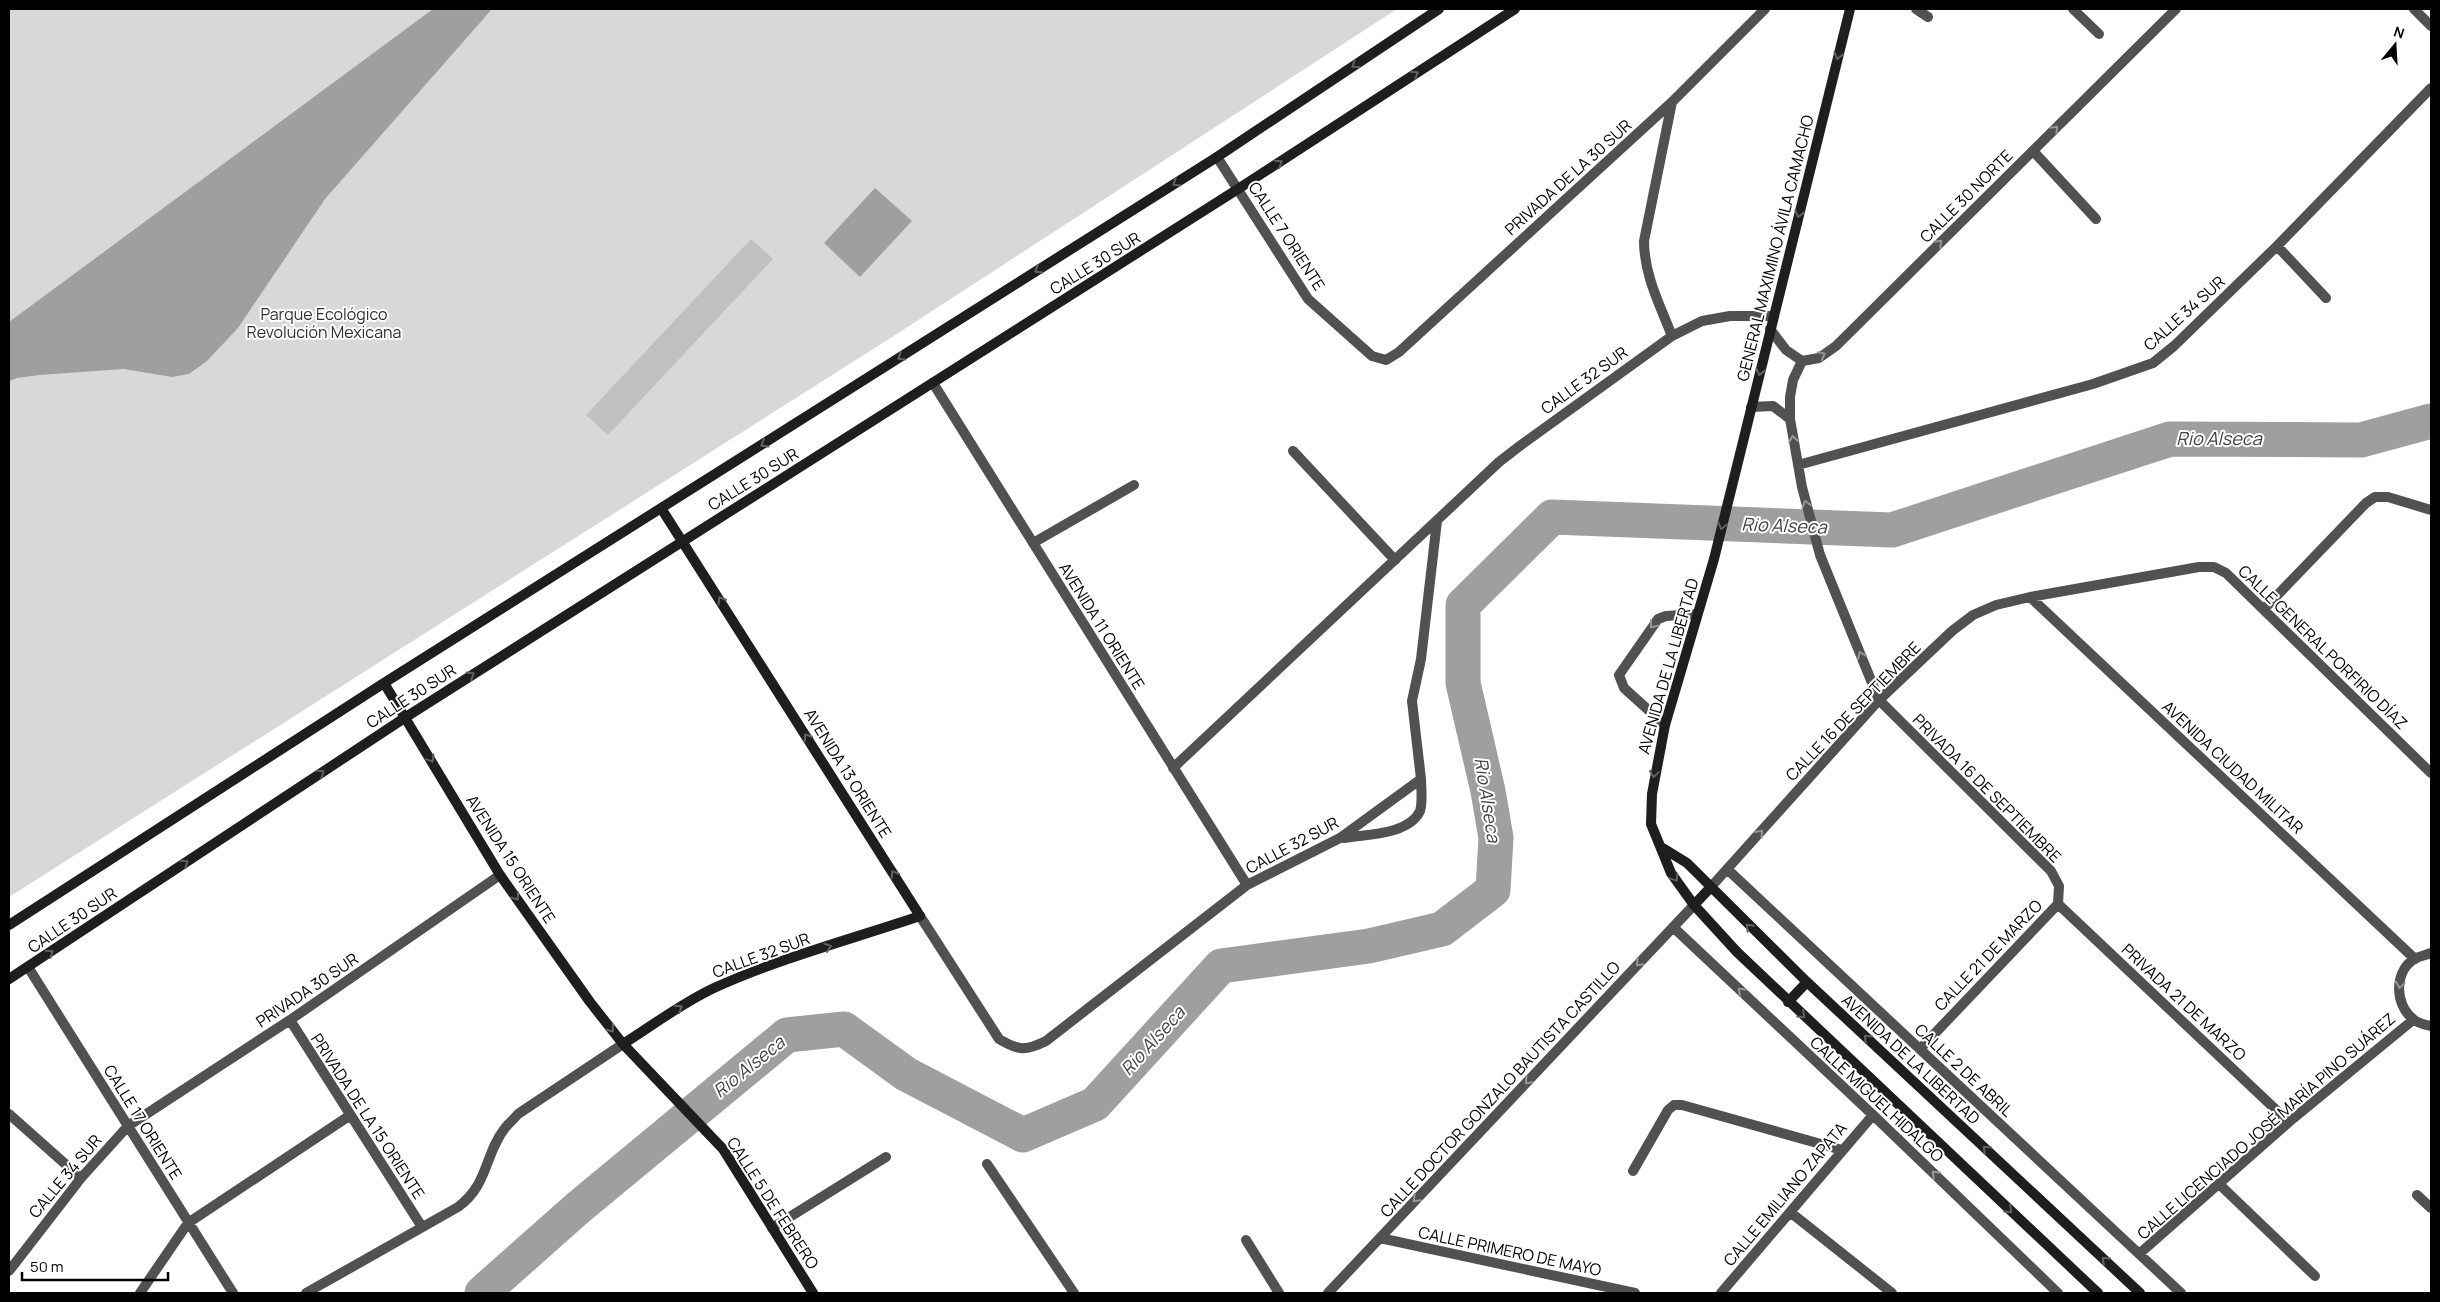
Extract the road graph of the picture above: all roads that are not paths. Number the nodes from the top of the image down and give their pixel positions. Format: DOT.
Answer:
graph roads {
  1 [pos="1439,9"];
  2 [pos="1516,9"];
  3 [pos="1765,9"];
  4 [pos="1850,9"];
  5 [pos="1916,9"];
  6 [pos="2073,9"];
  7 [pos="2176,9"];
  8 [pos="2414,9"];
  9 [pos="1928,17"];
  10 [pos="2431,26"];
  11 [pos="2099,34"];
  12 [pos="2431,88"];
  13 [pos="1672,102"];
  14 [pos="2033,151"];
  15 [pos="1217,157"];
  16 [pos="1238,189"];
  17 [pos="2096,218"];
  18 [pos="2277,246"];
  19 [pos="2326,298"];
  20 [pos="1774,316"];
  21 [pos="1770,329"];
  22 [pos="1672,336"];
  23 [pos="1386,360"];
  24 [pos="1802,361"];
  25 [pos="933,383"];
  26 [pos="1751,407"];
  27 [pos="1790,420"];
  28 [pos="1293,451"];
  29 [pos="1798,465"];
  30 [pos="1134,485"];
  31 [pos="1730,494"];
  32 [pos="661,508"];
  33 [pos="2431,510"];
  34 [pos="1437,521"];
  35 [pos="684,541"];
  36 [pos="1033,543"];
  37 [pos="1395,560"];
  38 [pos="2214,567"];
  39 [pos="2030,597"];
  40 [pos="2264,609"];
  41 [pos="1697,614"];
  42 [pos="384,683"];
  43 [pos="1879,700"];
  44 [pos="406,717"];
  45 [pos="1665,725"];
  46 [pos="1173,768"];
  47 [pos="2431,773"];
  48 [pos="1420,779"];
  49 [pos="1340,838"];
  50 [pos="1661,848"];
  51 [pos="1727,869"];
  52 [pos="500,876"];
  53 [pos="1247,885"];
  54 [pos="1710,888"];
  55 [pos="2058,904"];
  56 [pos="1694,905"];
  57 [pos="920,916"];
  58 [pos="9,925"];
  59 [pos="1673,927"];
  60 [pos="2431,953"];
  61 [pos="2415,959"];
  62 [pos="28,967"];
  63 [pos="9,979"];
  64 [pos="1807,982"];
  65 [pos="1788,1002"];
  66 [pos="290,1020"];
  67 [pos="2413,1020"];
  68 [pos="2431,1026"];
  69 [pos="623,1044"];
  70 [pos="1014,1048"];
  71 [pos="1920,1048"];
  72 [pos="9,1114"];
  73 [pos="1873,1115"];
  74 [pos="349,1116"];
  75 [pos="2290,1122"];
  76 [pos="128,1126"];
  77 [pos="1842,1150"];
  78 [pos="886,1157"];
  79 [pos="987,1164"];
  80 [pos="1634,1171"];
  81 [pos="81,1178"];
  82 [pos="2219,1184"];
  83 [pos="2417,1194"];
  84 [pos="2431,1208"];
  85 [pos="1790,1212"];
  86 [pos="188,1223"];
  87 [pos="422,1227"];
  88 [pos="772,1228"];
  89 [pos="1380,1238"];
  90 [pos="1246,1240"];
  91 [pos="2139,1254"];
  92 [pos="9,1271"];
  93 [pos="2315,1276"];
  94 [pos="140,1293"];
  95 [pos="233,1293"];
  96 [pos="306,1293"];
  97 [pos="813,1293"];
  98 [pos="1074,1293"];
  99 [pos="1279,1293"];
  100 [pos="1328,1293"];
  101 [pos="1634,1293"];
  102 [pos="1721,1293"];
  103 [pos="1892,1293"];
  104 [pos="2058,1293"];
  105 [pos="2098,1293"];
  106 [pos="2140,1293"];
  107 [pos="2181,1293"];
  1 -- 15 [label="main road, CALLE 30 SUR, one-way"];
  16 -- 2 [label="main road, CALLE 30 SUR, one-way"];
  3 -- 13 [label="street, PRIVADA DE LA 30 SUR"];
  4 -- 20 [label="main road, GENERAL MAXIMINO ÁVILA CAMACHO, one-way"];
  5 -- 9 [label="street"];
  6 -- 11 [label="street"];
  14 -- 7 [label="street, CALLE 30 NORTE, one-way"];
  8 -- 10 [label="street"];
  12 -- 18 [label="street, CALLE 34 SUR"];
  13 -- 22 [label="street"];
  13 -- 23 [label="street, PRIVADA DE LA 30 SUR"];
  14 -- 17 [label="street"];
  24 -- 14 [label="street, CALLE 30 NORTE, one-way"];
  15 -- 16 [label="street, CALLE 7 ORIENTE"];
  15 -- 32 [label="main road, CALLE 30 SUR, one-way"];
  16 -- 23 [label="street, CALLE 7 ORIENTE"];
  16 -- 25 [label="main road, CALLE 30 SUR"];
  18 -- 19 [label="street"];
  18 -- 29 [label="street, CALLE 34 SUR"];
  20 -- 21 [label="main road, GENERAL MAXIMINO ÁVILA CAMACHO"];
  20 -- 22 [label="street, CALLE 32 SUR"];
  21 -- 24 [label="street"];
  21 -- 26 [label="main road, GENERAL MAXIMINO ÁVILA CAMACHO, one-way"];
  22 -- 34 [label="street, CALLE 32 SUR"];
  24 -- 27 [label="street"];
  25 -- 35 [label="main road, CALLE 30 SUR"];
  25 -- 36 [label="street, AVENIDA 11 ORIENTE"];
  26 -- 27 [label="street"];
  26 -- 31 [label="main road, GENERAL MAXIMINO ÁVILA CAMACHO"];
  29 -- 27 [label="street, one-way"];
  28 -- 37 [label="street"];
  43 -- 29 [label="street, one-way"];
  30 -- 36 [label="street"];
  31 -- 41 [label="main road, AVENIDA DE LA LIBERTAD, one-way"];
  32 -- 35 [label="main road, AVENIDA 13 ORIENTE"];
  32 -- 42 [label="main road, CALLE 30 SUR"];
  33 -- 40 [label="street"];
  34 -- 37 [label="street, CALLE 32 SUR"];
  34 -- 48 [label="street"];
  44 -- 35 [label="main road, CALLE 30 SUR, one-way"];
  57 -- 35 [label="main road, AVENIDA 13 ORIENTE, one-way"];
  36 -- 46 [label="street, AVENIDA 11 ORIENTE"];
  37 -- 46 [label="street, CALLE 32 SUR"];
  38 -- 39 [label="street, CALLE 16 DE SEPTIEMBRE"];
  38 -- 40 [label="street, CALLE GENERAL PORFIRIO DÍAZ"];
  39 -- 43 [label="street, CALLE 16 DE SEPTIEMBRE"];
  39 -- 61 [label="street, AVENIDA CIUDAD MILITAR"];
  40 -- 47 [label="street, CALLE GENERAL PORFIRIO DÍAZ"];
  41 -- 45 [label="main road, AVENIDA DE LA LIBERTAD"];
  41 -- 45 [label="street, one-way"];
  42 -- 44 [label="main road, AVENIDA 15 ORIENTE"];
  42 -- 58 [label="main road, CALLE 30 SUR"];
  51 -- 43 [label="street, CALLE 16 DE SEPTIEMBRE, one-way"];
  43 -- 55 [label="street, PRIVADA 16 DE SEPTIEMBRE"];
  44 -- 52 [label="main road, AVENIDA 15 ORIENTE, one-way"];
  62 -- 44 [label="main road, CALLE 30 SUR, one-way"];
  45 -- 50 [label="main road, AVENIDA DE LA LIBERTAD, one-way"];
  46 -- 53 [label="street, AVENIDA 11 ORIENTE"];
  48 -- 49 [label="street, CALLE 32 SUR"];
  48 -- 49 [label="street"];
  49 -- 53 [label="street, CALLE 32 SUR"];
  50 -- 54 [label="main road, AVENIDA DE LA LIBERTAD"];
  50 -- 56 [label="main road, AVENIDA DE LA LIBERTAD, one-way"];
  51 -- 54 [label="street, CALLE 16 DE SEPTIEMBRE"];
  51 -- 71 [label="street, CALLE 2 DE ABRIL"];
  52 -- 66 [label="street, PRIVADA 30 SUR"];
  52 -- 69 [label="main road, AVENIDA 15 ORIENTE, one-way"];
  53 -- 70 [label="street, CALLE 32 SUR"];
  54 -- 56 [label="main road, CALLE 16 DE SEPTIEMBRE"];
  64 -- 54 [label="main road, AVENIDA DE LA LIBERTAD, one-way"];
  55 -- 71 [label="street, CALLE 21 DE MARZO"];
  55 -- 75 [label="street, PRIVADA 21 DE MARZO"];
  56 -- 59 [label="street, CALLE DOCTOR GONZALO BAUTISTA CASTILLO"];
  56 -- 65 [label="main road, AVENIDA DE LA LIBERTAD"];
  69 -- 57 [label="main road, CALLE 32 SUR, one-way"];
  57 -- 70 [label="street, AVENIDA 13 ORIENTE"];
  73 -- 59 [label="street, CALLE MIGUEL HIDALGO, one-way"];
  59 -- 89 [label="street, CALLE DOCTOR GONZALO BAUTISTA CASTILLO, one-way"];
  60 -- 61 [label="street"];
  61 -- 67 [label="street, one-way"];
  62 -- 63 [label="main road, CALLE 30 SUR"];
  62 -- 76 [label="street, CALLE 17 ORIENTE"];
  64 -- 65 [label="main road"];
  106 -- 64 [label="main road, AVENIDA DE LA LIBERTAD, one-way"];
  65 -- 105 [label="main road, AVENIDA DE LA LIBERTAD, one-way"];
  66 -- 74 [label="street, PRIVADA DE LA 15 ORIENTE"];
  66 -- 76 [label="street, PRIVADA 30 SUR"];
  67 -- 68 [label="street"];
  67 -- 75 [label="street, CALLE LICENCIADO JOSÉ MARÍA PINO SUÁREZ"];
  69 -- 87 [label="street"];
  69 -- 88 [label="main road, CALLE 5 DE FEBRERO"];
  71 -- 91 [label="street, CALLE 2 DE ABRIL"];
  72 -- 81 [label="street"];
  73 -- 77 [label="street, CALLE EMILIANO ZAPATA"];
  104 -- 73 [label="street, CALLE MIGUEL HIDALGO, one-way"];
  74 -- 86 [label="street"];
  74 -- 87 [label="street, PRIVADA DE LA 15 ORIENTE"];
  75 -- 82 [label="street, CALLE LICENCIADO JOSÉ MARÍA PINO SUÁREZ"];
  76 -- 81 [label="street, CALLE 34 SUR"];
  76 -- 86 [label="street, CALLE 17 ORIENTE"];
  77 -- 80 [label="street"];
  77 -- 85 [label="street, CALLE EMILIANO ZAPATA"];
  78 -- 88 [label="street"];
  79 -- 98 [label="street"];
  81 -- 92 [label="street, CALLE 34 SUR"];
  82 -- 91 [label="street, CALLE LICENCIADO JOSÉ MARÍA PINO SUÁREZ"];
  82 -- 93 [label="street"];
  83 -- 84 [label="street"];
  85 -- 102 [label="street, CALLE EMILIANO ZAPATA"];
  85 -- 103 [label="street"];
  86 -- 94 [label="street"];
  86 -- 95 [label="street, CALLE 17 ORIENTE"];
  87 -- 96 [label="street"];
  88 -- 97 [label="main road, CALLE 5 DE FEBRERO"];
  89 -- 100 [label="street, CALLE DOCTOR GONZALO BAUTISTA CASTILLO"];
  89 -- 101 [label="street, CALLE PRIMERO DE MAYO"];
  90 -- 99 [label="street"];
  91 -- 107 [label="street, CALLE 2 DE ABRIL"];
}
